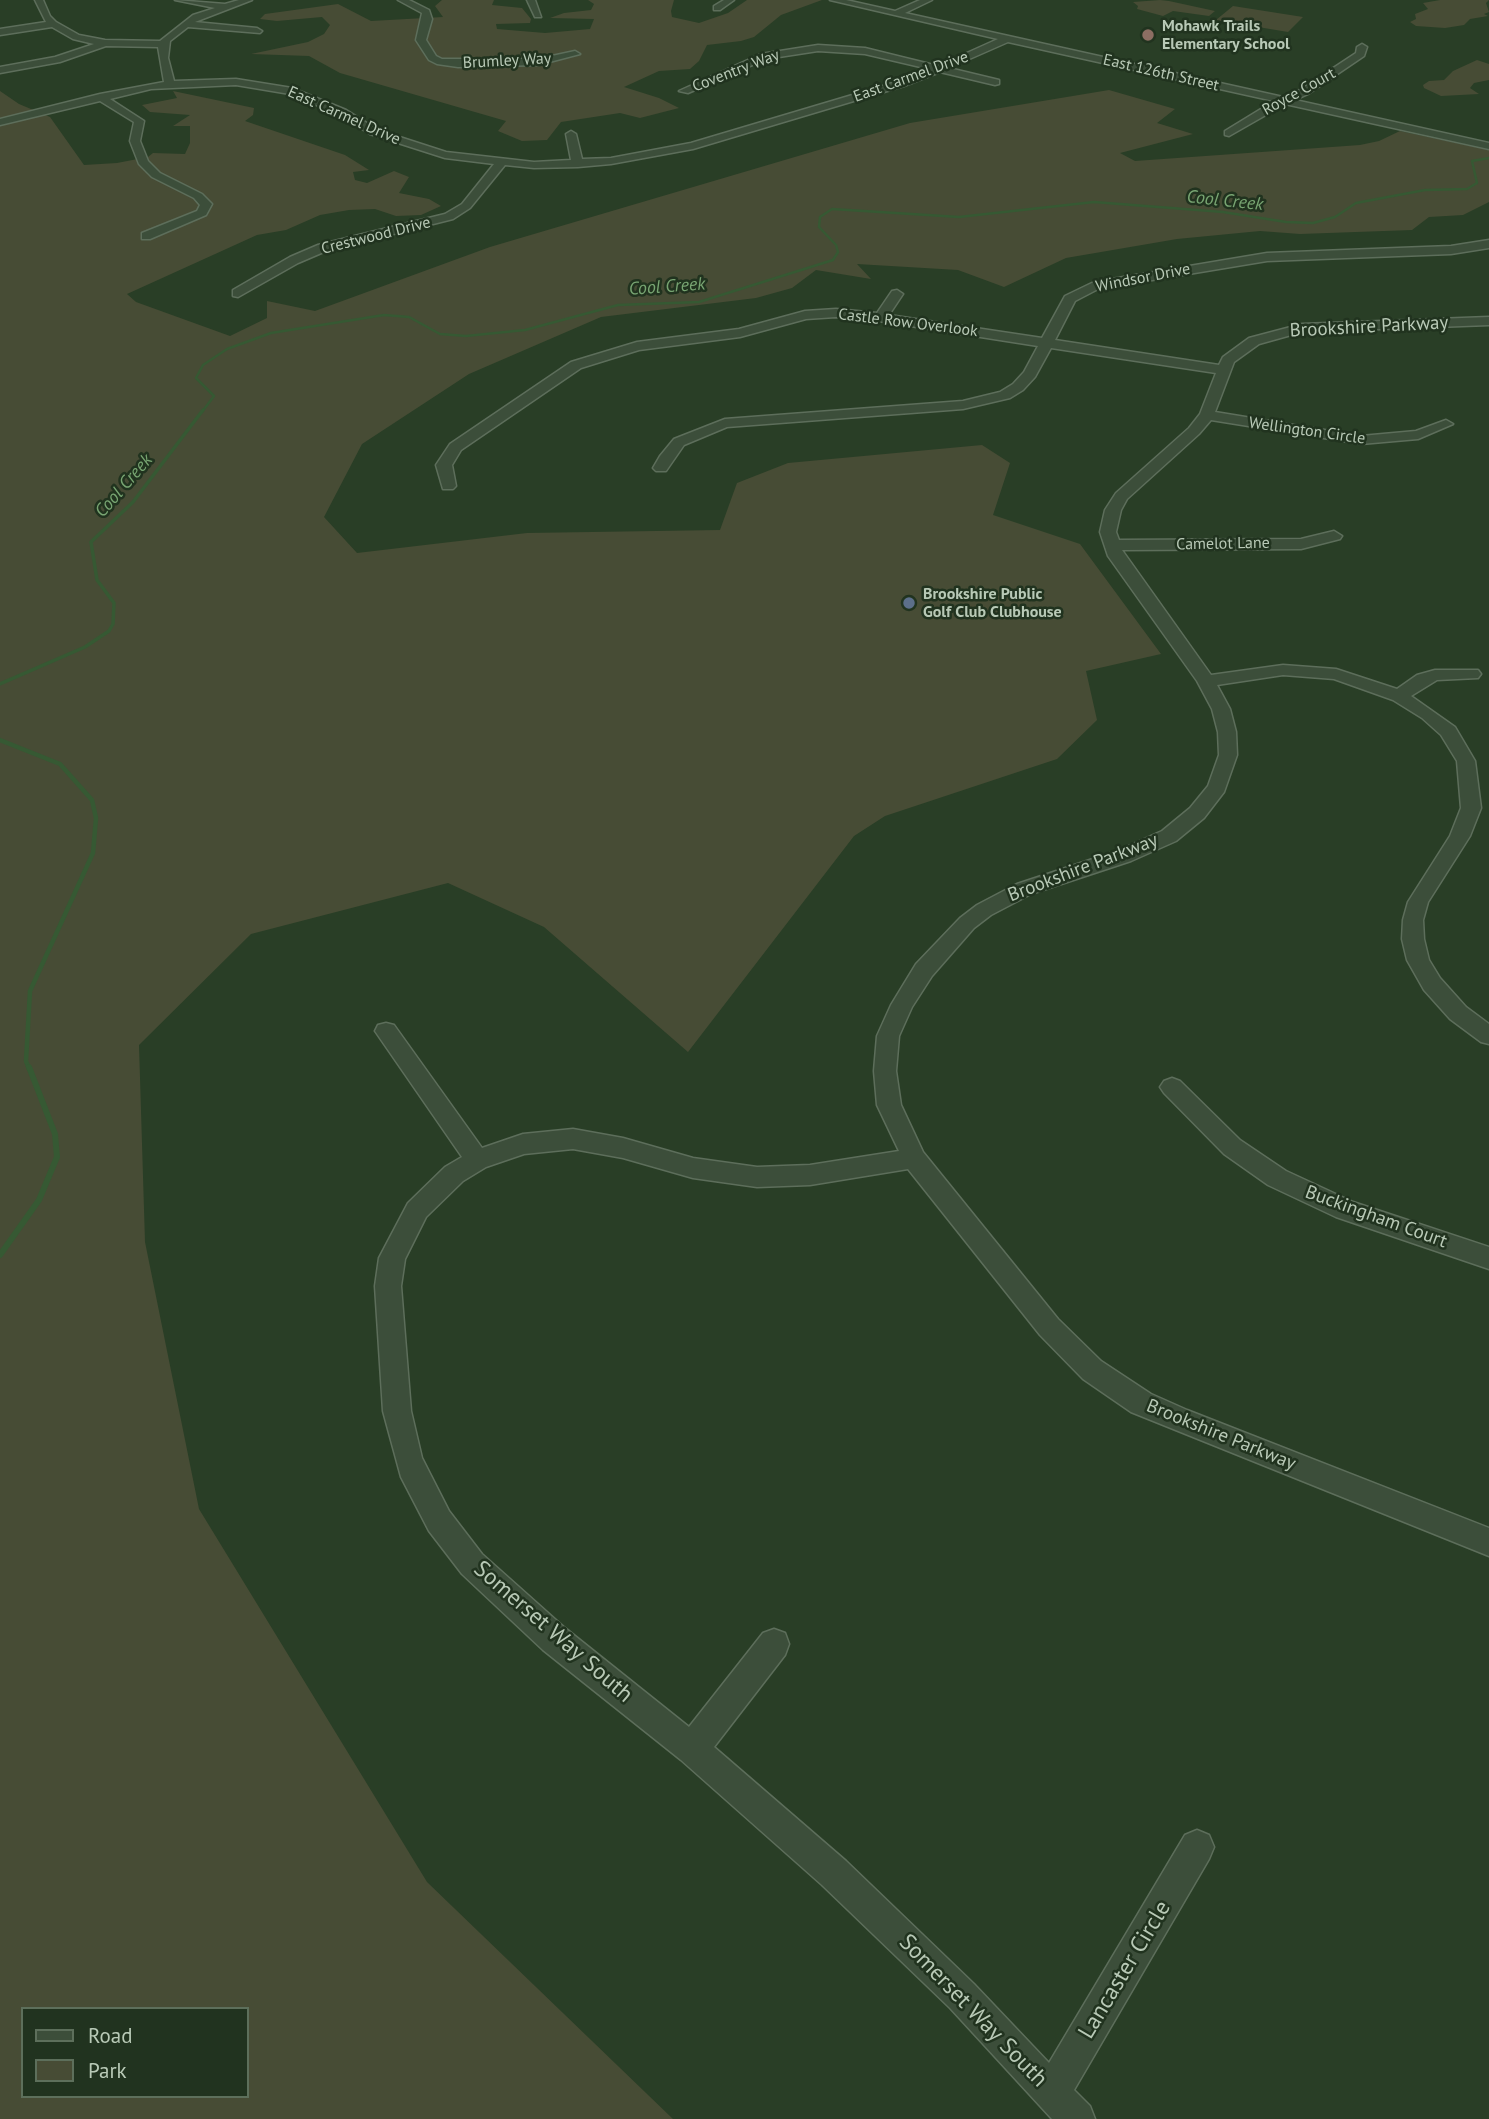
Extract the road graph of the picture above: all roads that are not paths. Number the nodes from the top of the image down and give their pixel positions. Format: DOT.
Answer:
graph roads {
  1 [pos="39,0"];
  2 [pos="179,0"];
  3 [pos="248,0"];
  4 [pos="402,0"];
  5 [pos="531,0"];
  6 [pos="730,0"];
  7 [pos="834,0"];
  8 [pos="928,0"];
  9 [pos="225,6"];
  10 [pos="717,8"];
  11 [pos="896,14"];
  12 [pos="538,15"];
  13 [pos="52,24"];
  14 [pos="184,24"];
  15 [pos="257,31"];
  16 [pos="0,32"];
  17 [pos="807,36"];
  18 [pos="1006,38"];
  19 [pos="105,43"];
  20 [pos="163,44"];
  21 [pos="1362,47"];
  22 [pos="813,49"];
  23 [pos="575,54"];
  24 [pos="942,69"];
  25 [pos="0,70"];
  26 [pos="995,82"];
  27 [pos="170,84"];
  28 [pos="684,91"];
  29 [pos="100,97"];
  30 [pos="1283,100"];
  31 [pos="0,122"];
  32 [pos="1229,133"];
  33 [pos="571,134"];
  34 [pos="1489,146"];
  35 [pos="501,163"];
  36 [pos="578,164"];
  37 [pos="146,236"];
  38 [pos="1489,244"];
  39 [pos="238,293"];
  40 [pos="897,294"];
  41 [pos="881,317"];
  42 [pos="1489,321"];
  43 [pos="1046,343"];
  44 [pos="1223,370"];
  45 [pos="1207,415"];
  46 [pos="1446,424"];
  47 [pos="661,468"];
  48 [pos="448,486"];
  49 [pos="1334,536"];
  50 [pos="1111,545"];
  51 [pos="1472,674"];
  52 [pos="1206,681"];
  53 [pos="1399,696"];
  54 [pos="1480,801"];
  55 [pos="386,1031"];
  56 [pos="1489,1036"];
  57 [pos="1171,1087"];
  58 [pos="914,1158"];
  59 [pos="477,1160"];
  60 [pos="1489,1258"];
  61 [pos="1489,1542"];
  62 [pos="774,1644"];
  63 [pos="692,1749"];
  64 [pos="1198,1847"];
  65 [pos="1052,2093"];
  66 [pos="1077,2119"];
  1 -- 13 [label="street"];
  2 -- 9 [label="street"];
  3 -- 9 [label="street"];
  4 -- 23 [label="street, Brumley Way"];
  5 -- 12 [label="street"];
  6 -- 10 [label="street"];
  7 -- 11 [label="street, East 126th Street"];
  8 -- 11 [label="street"];
  9 -- 14 [label="street"];
  11 -- 18 [label="street, East 126th Street"];
  13 -- 16 [label="street"];
  13 -- 19 [label="street"];
  14 -- 15 [label="street"];
  14 -- 20 [label="street"];
  17 -- 22 [label="street"];
  18 -- 24 [label="street, East Carmel Drive"];
  18 -- 30 [label="street, East 126th Street"];
  19 -- 20 [label="street"];
  19 -- 25 [label="street"];
  20 -- 27 [label="street"];
  21 -- 30 [label="street, Royce Court"];
  22 -- 24 [label="street, Coventry Way"];
  22 -- 28 [label="street, Coventry Way"];
  24 -- 26 [label="street, Coventry Way"];
  24 -- 36 [label="street, East Carmel Drive"];
  27 -- 29 [label="street, East Carmel Drive"];
  27 -- 35 [label="street, East Carmel Drive"];
  29 -- 31 [label="street, East Carmel Drive"];
  29 -- 37 [label="street"];
  30 -- 32 [label="street, Royce Court"];
  30 -- 34 [label="street, East 126th Street"];
  33 -- 36 [label="street"];
  35 -- 36 [label="street, East Carmel Drive"];
  35 -- 39 [label="street, Crestwood Drive"];
  38 -- 43 [label="street, Windsor Drive"];
  40 -- 41 [label="street"];
  41 -- 43 [label="street, Castle Row Overlook"];
  41 -- 48 [label="street, Castle Row Overlook"];
  42 -- 44 [label="street, Brookshire Parkway"];
  43 -- 44 [label="street, Castle Row Overlook"];
  43 -- 47 [label="street, Windsor Drive"];
  44 -- 45 [label="street, Brookshire Parkway"];
  45 -- 46 [label="street, Wellington Circle"];
  45 -- 50 [label="street, Brookshire Parkway"];
  49 -- 50 [label="street, Camelot Lane"];
  50 -- 52 [label="street, Brookshire Parkway"];
  51 -- 53 [label="street"];
  52 -- 53 [label="street"];
  52 -- 58 [label="street, Brookshire Parkway"];
  53 -- 54 [label="street"];
  54 -- 56 [label="street"];
  55 -- 59 [label="street"];
  57 -- 60 [label="street, Buckingham Court"];
  58 -- 59 [label="street, Somerset Way South"];
  58 -- 61 [label="street, Brookshire Parkway"];
  59 -- 63 [label="street, Somerset Way South"];
  62 -- 63 [label="street"];
  63 -- 65 [label="street, Somerset Way South"];
  64 -- 65 [label="street, Lancaster Circle"];
  65 -- 66 [label="street, Somerset Way South"];
}
